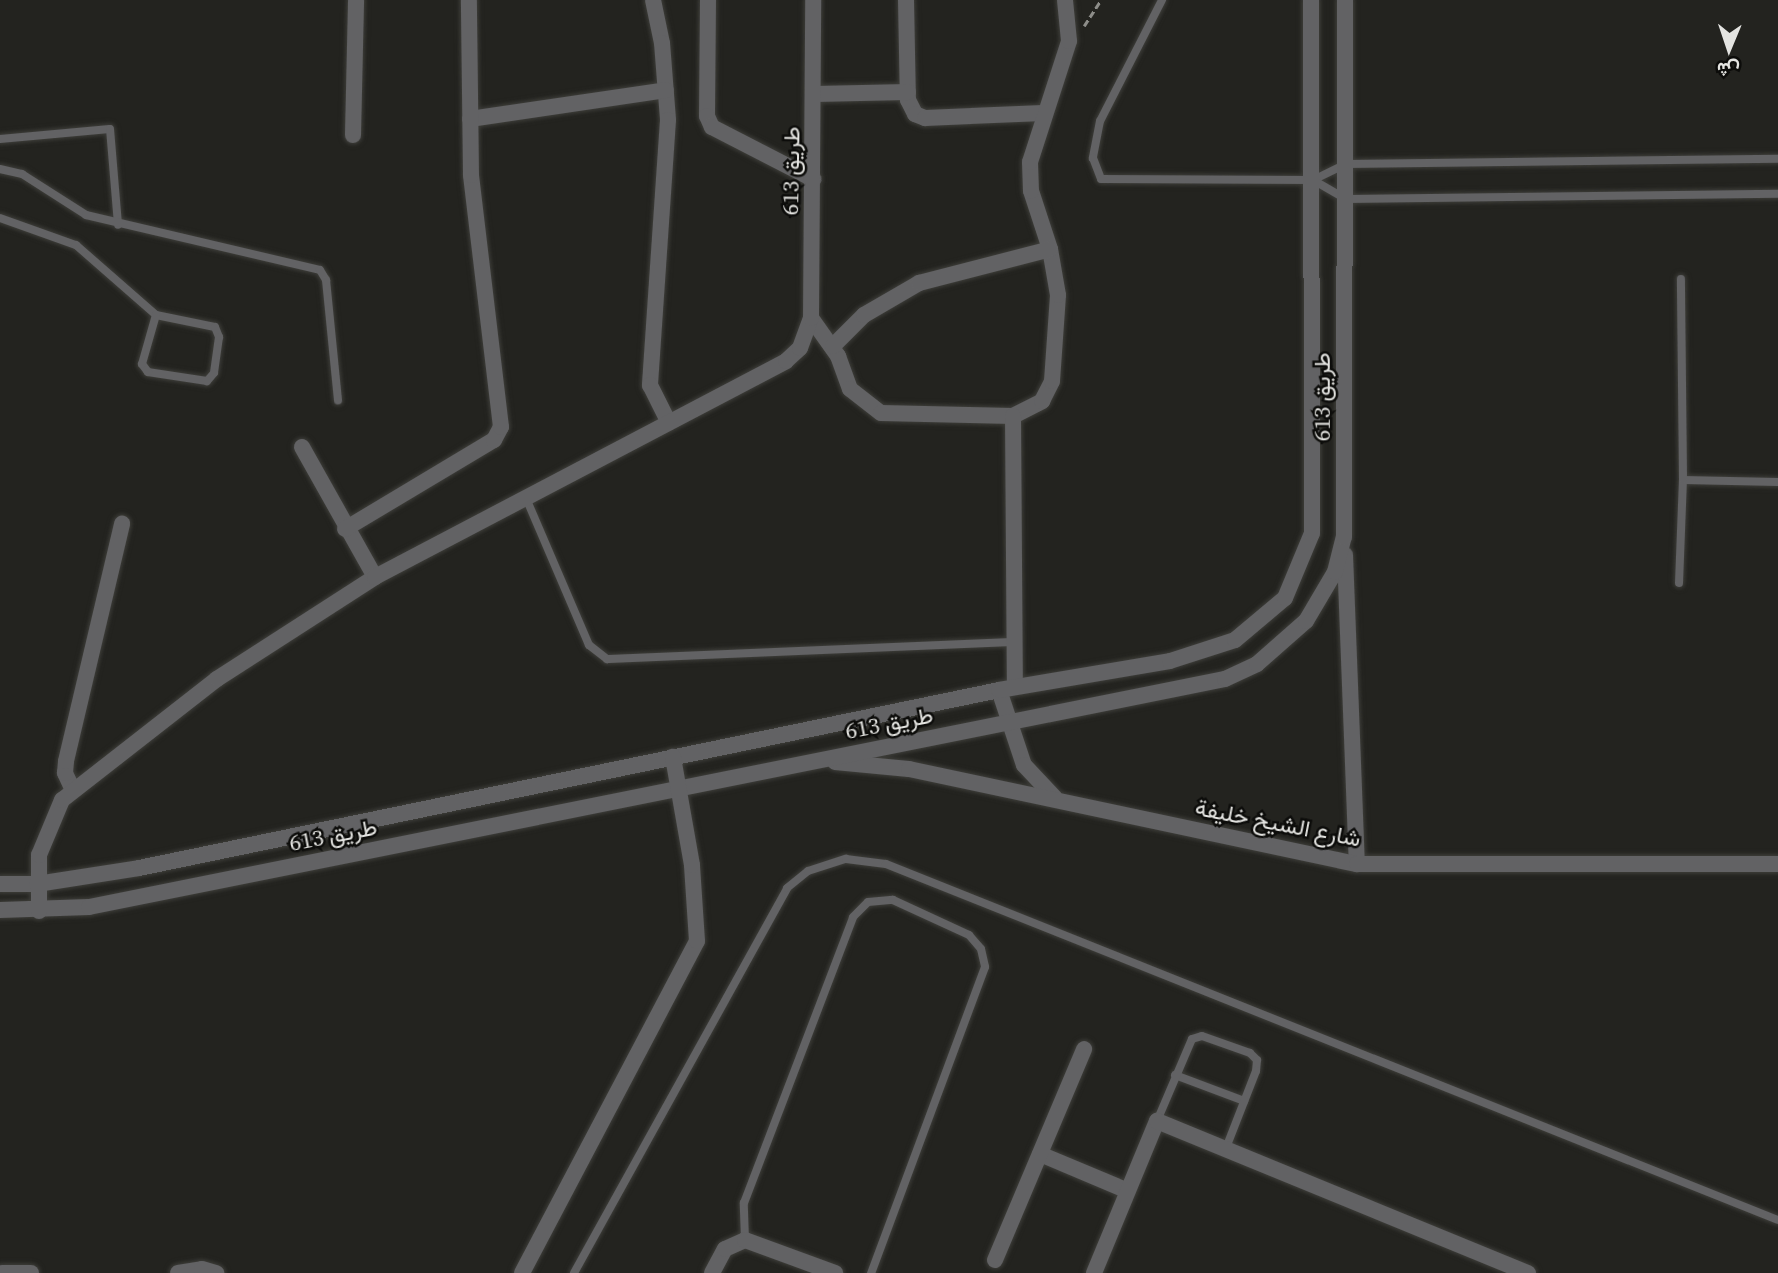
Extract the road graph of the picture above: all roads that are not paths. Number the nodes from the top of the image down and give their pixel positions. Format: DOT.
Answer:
graph roads {
  1 [pos="356,0"];
  2 [pos="469,0"];
  3 [pos="653,0"];
  4 [pos="708,0"];
  5 [pos="813,0"];
  6 [pos="906,0"];
  7 [pos="1065,0"];
  8 [pos="1162,0"];
  9 [pos="1311,0"];
  10 [pos="1345,0"];
  11 [pos="666,90"];
  12 [pos="908,92"];
  13 [pos="815,94"];
  14 [pos="1043,113"];
  15 [pos="470,119"];
  16 [pos="353,135"];
  17 [pos="0,139"];
  18 [pos="1778,159"];
  19 [pos="1346,164"];
  20 [pos="0,169"];
  21 [pos="813,179"];
  22 [pos="1313,180"];
  23 [pos="1778,194"];
  24 [pos="1346,199"];
  25 [pos="0,218"];
  26 [pos="118,225"];
  27 [pos="1050,250"];
  28 [pos="1681,279"];
  29 [pos="156,315"];
  30 [pos="811,318"];
  31 [pos="833,346"];
  32 [pos="338,400"];
  33 [pos="1013,416"];
  34 [pos="669,423"];
  35 [pos="302,447"];
  36 [pos="1683,480"];
  37 [pos="1778,482"];
  38 [pos="526,498"];
  39 [pos="122,524"];
  40 [pos="345,529"];
  41 [pos="1344,537"];
  42 [pos="375,577"];
  43 [pos="1679,583"];
  44 [pos="1014,642"];
  45 [pos="1007,688"];
  46 [pos="1007,723"];
  47 [pos="673,757"];
  48 [pos="818,761"];
  49 [pos="72,788"];
  50 [pos="679,788"];
  51 [pos="1057,799"];
  52 [pos="1778,863"];
  53 [pos="1357,864"];
  54 [pos="0,884"];
  55 [pos="37,884"];
  56 [pos="0,910"];
  57 [pos="39,911"];
  58 [pos="1084,1049"];
  59 [pos="1175,1075"];
  60 [pos="1244,1101"];
  61 [pos="1157,1121"];
  62 [pos="1226,1148"];
  63 [pos="1040,1154"];
  64 [pos="1128,1191"];
  65 [pos="1778,1220"];
  66 [pos="745,1240"];
  67 [pos="995,1260"];
  68 [pos="2,1273"];
  69 [pos="31,1273"];
  70 [pos="177,1273"];
  71 [pos="216,1273"];
  72 [pos="522,1273"];
  73 [pos="574,1273"];
  74 [pos="712,1273"];
  75 [pos="835,1273"];
  76 [pos="871,1273"];
  77 [pos="1094,1273"];
  78 [pos="1528,1273"];
  1 -- 16 [label="street"];
  2 -- 15 [label="street"];
  3 -- 11 [label="street"];
  4 -- 21 [label="street"];
  5 -- 13 [label="street, طريق 613"];
  6 -- 12 [label="street"];
  7 -- 14 [label="street"];
  8 -- 22 [label="lane"];
  9 -- 22 [label="street, طريق 613"];
  10 -- 19 [label="street, طريق 613"];
  11 -- 15 [label="street"];
  11 -- 34 [label="street"];
  12 -- 13 [label="street"];
  12 -- 14 [label="street"];
  13 -- 21 [label="street, طريق 613"];
  14 -- 27 [label="street"];
  15 -- 40 [label="street"];
  17 -- 26 [label="lane"];
  18 -- 19 [label="lane"];
  19 -- 22 [label="lane"];
  19 -- 24 [label="street, طريق 613"];
  20 -- 26 [label="lane"];
  21 -- 30 [label="street, طريق 613"];
  22 -- 24 [label="lane"];
  22 -- 45 [label="street, طريق 613"];
  23 -- 24 [label="lane"];
  24 -- 41 [label="street, طريق 613"];
  25 -- 29 [label="lane"];
  26 -- 32 [label="lane"];
  27 -- 31 [label="street"];
  27 -- 33 [label="street"];
  28 -- 36 [label="lane"];
  29 -- 29 [label="lane"];
  30 -- 31 [label="street"];
  30 -- 34 [label="street, طريق 613"];
  31 -- 33 [label="street"];
  33 -- 44 [label="street"];
  34 -- 38 [label="street, طريق 613"];
  35 -- 40 [label="street"];
  36 -- 37 [label="lane"];
  36 -- 43 [label="lane"];
  38 -- 42 [label="street, طريق 613"];
  38 -- 44 [label="lane"];
  39 -- 49 [label="street"];
  40 -- 42 [label="street"];
  41 -- 46 [label="street, طريق 613"];
  41 -- 53 [label="street"];
  42 -- 49 [label="street, طريق 613"];
  44 -- 45 [label="street"];
  45 -- 46 [label="street"];
  45 -- 47 [label="street, طريق 613"];
  46 -- 48 [label="street, طريق 613"];
  46 -- 51 [label="street"];
  47 -- 50 [label="street"];
  47 -- 55 [label="street, طريق 613"];
  48 -- 50 [label="street, طريق 613"];
  48 -- 51 [label="street, شارع الشيخ خليفة"];
  49 -- 55 [label="street, طريق 613"];
  50 -- 57 [label="street, طريق 613"];
  50 -- 72 [label="street"];
  51 -- 53 [label="street, شارع الشيخ خليفة"];
  52 -- 53 [label="street, شارع الشيخ خليفة"];
  54 -- 55 [label="street, طريق 613"];
  55 -- 57 [label="street, طريق 613"];
  56 -- 57 [label="street, طريق 613"];
  58 -- 63 [label="street"];
  59 -- 60 [label="lane"];
  59 -- 60 [label="lane"];
  59 -- 61 [label="lane"];
  60 -- 62 [label="lane"];
  61 -- 62 [label="street"];
  61 -- 64 [label="street"];
  62 -- 78 [label="street"];
  63 -- 64 [label="street"];
  63 -- 67 [label="street"];
  64 -- 77 [label="street"];
  65 -- 73 [label="lane"];
  66 -- 74 [label="street"];
  66 -- 75 [label="street"];
  66 -- 76 [label="lane"];
  68 -- 69 [label="street"];
  70 -- 71 [label="street"];
}
